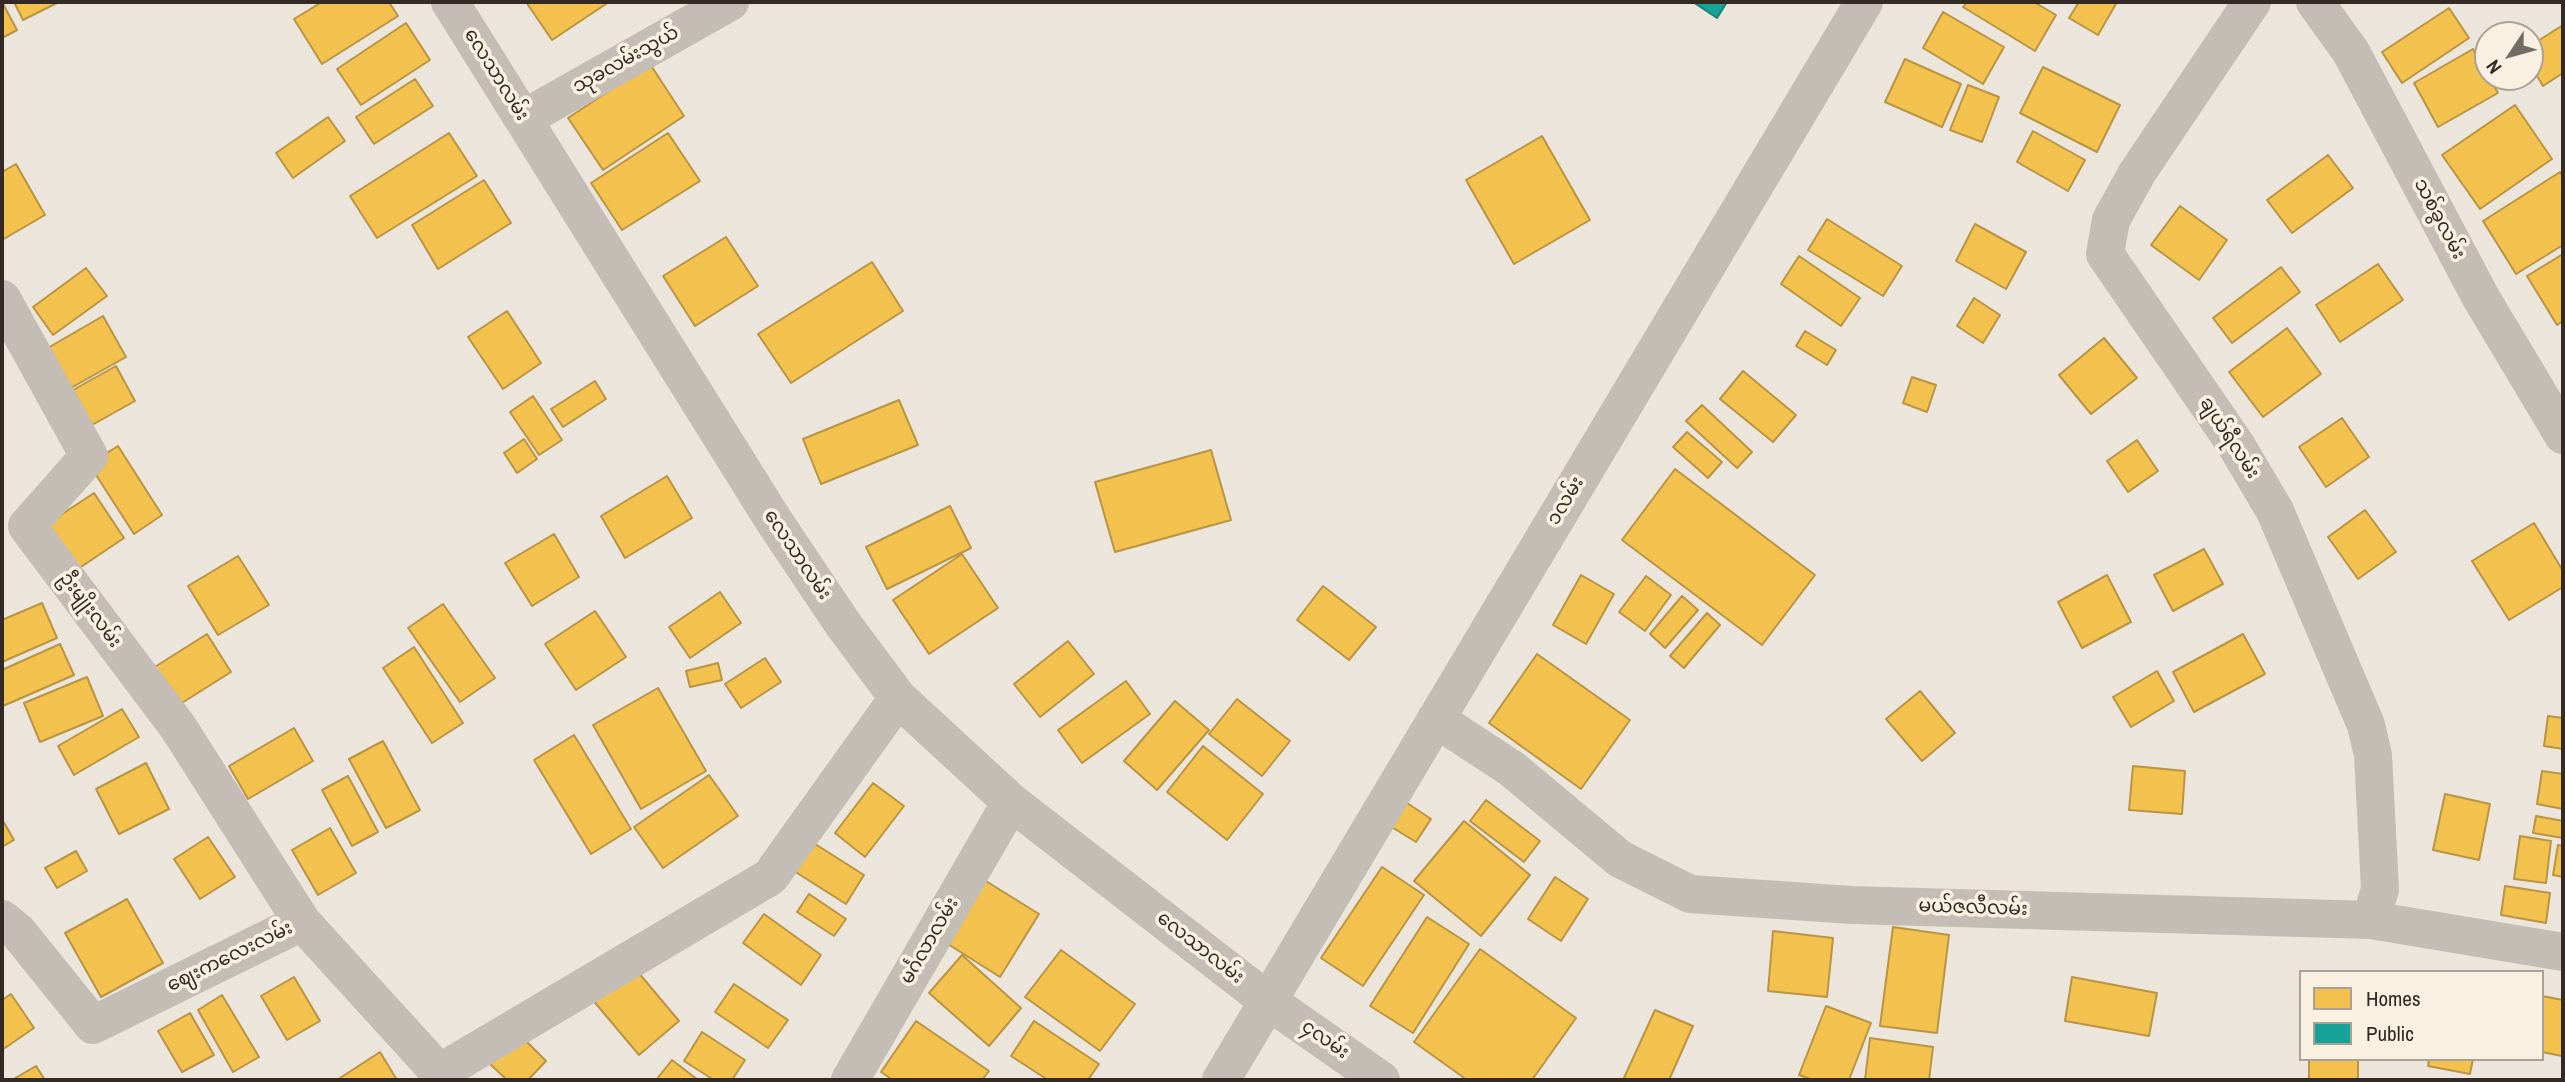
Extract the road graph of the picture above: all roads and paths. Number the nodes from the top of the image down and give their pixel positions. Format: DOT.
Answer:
graph roads {
  1 [pos="450,2"];
  2 [pos="730,2"];
  3 [pos="1864,2"];
  4 [pos="2252,2"];
  5 [pos="2315,2"];
  6 [pos="523,118"];
  7 [pos="2,299"];
  8 [pos="2563,435"];
  9 [pos="898,698"];
  10 [pos="1436,719"];
  11 [pos="1011,802"];
  12 [pos="2,919"];
  13 [pos="2371,920"];
  14 [pos="302,922"];
  15 [pos="2563,952"];
  16 [pos="1268,1001"];
  17 [pos="442,1077"];
  18 [pos="850,1080"];
  19 [pos="1221,1080"];
  20 [pos="1381,1080"];
  1 -- 6 [label="street, လေသာလမ်း"];
  2 -- 6 [label="street, သုခလမ်းသွယ်"];
  3 -- 10 [label="street, ၁လမ်း"];
  4 -- 13 [label="street, ချယ်ရီလမ်း"];
  5 -- 8 [label="street, သစ်ခွလမ်း"];
  6 -- 9 [label="street, လေသာလမ်း"];
  7 -- 14 [label="street, ဦးမျိုးလမ်း"];
  9 -- 11 [label="street, လေသာလမ်း"];
  9 -- 17 [label="street"];
  10 -- 13 [label="street, မယ်ဇလီလမ်း"];
  10 -- 16 [label="street, ၁လမ်း"];
  11 -- 16 [label="street, လေသာလမ်း"];
  11 -- 18 [label="street, မင်္ဂလာလမ်း"];
  12 -- 14 [label="street, ဈေးကလေးလမ်း"];
  13 -- 15 [label="street, မယ်ဇလီလမ်း"];
  14 -- 17 [label="street, ဈေးကလေးလမ်း"];
  16 -- 19 [label="street, ၁လမ်း"];
  16 -- 20 [label="street, ၄လမ်း"];
}
